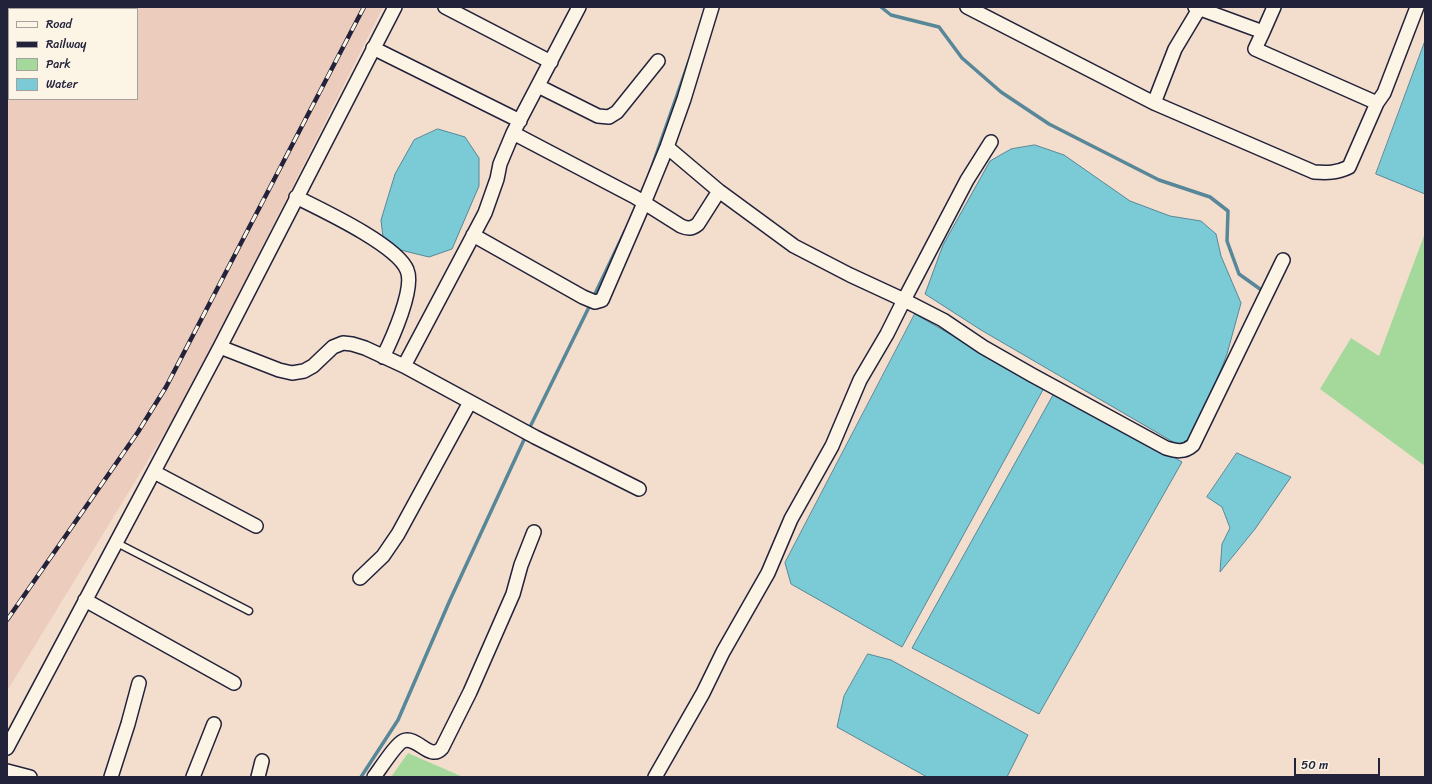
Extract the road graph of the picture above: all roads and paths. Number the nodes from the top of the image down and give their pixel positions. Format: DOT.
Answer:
graph roads {
  1 [pos="395,7"];
  2 [pos="445,7"];
  3 [pos="579,7"];
  4 [pos="712,7"];
  5 [pos="967,7"];
  6 [pos="1274,7"];
  7 [pos="1417,7"];
  8 [pos="1203,9"];
  9 [pos="1263,32"];
  10 [pos="374,48"];
  11 [pos="658,61"];
  12 [pos="551,62"];
  13 [pos="538,86"];
  14 [pos="1154,103"];
  15 [pos="1376,103"];
  16 [pos="520,121"];
  17 [pos="513,133"];
  18 [pos="990,142"];
  19 [pos="667,147"];
  20 [pos="720,192"];
  21 [pos="296,197"];
  22 [pos="640,201"];
  23 [pos="473,235"];
  24 [pos="1283,260"];
  25 [pos="904,300"];
  26 [pos="220,347"];
  27 [pos="383,356"];
  28 [pos="404,366"];
  29 [pos="470,402"];
  30 [pos="154,472"];
  31 [pos="639,489"];
  32 [pos="256,526"];
  33 [pos="534,532"];
  34 [pos="117,543"];
  35 [pos="360,578"];
  36 [pos="85,600"];
  37 [pos="249,611"];
  38 [pos="139,683"];
  39 [pos="234,683"];
  40 [pos="214,724"];
  41 [pos="7,748"];
  42 [pos="262,761"];
  43 [pos="7,771"];
  44 [pos="30,777"];
  45 [pos="111,777"];
  46 [pos="193,777"];
  47 [pos="258,777"];
  48 [pos="374,777"];
  49 [pos="655,777"];
  1 -- 10 [label="street"];
  2 -- 12 [label="street"];
  3 -- 12 [label="street"];
  4 -- 19 [label="street"];
  5 -- 14 [label="street"];
  6 -- 9 [label="street"];
  7 -- 15 [label="street"];
  8 -- 9 [label="street"];
  8 -- 14 [label="street"];
  9 -- 15 [label="street"];
  10 -- 16 [label="street"];
  10 -- 21 [label="street"];
  11 -- 13 [label="street"];
  12 -- 13 [label="street"];
  13 -- 16 [label="street"];
  14 -- 15 [label="street"];
  16 -- 17 [label="street"];
  17 -- 22 [label="street"];
  17 -- 23 [label="street"];
  18 -- 25 [label="street"];
  19 -- 20 [label="street"];
  19 -- 22 [label="street"];
  20 -- 22 [label="street"];
  20 -- 25 [label="street"];
  21 -- 26 [label="street"];
  21 -- 27 [label="street"];
  22 -- 23 [label="street"];
  23 -- 28 [label="street"];
  24 -- 25 [label="street"];
  25 -- 49 [label="street"];
  26 -- 27 [label="street"];
  26 -- 30 [label="street"];
  27 -- 28 [label="street"];
  28 -- 29 [label="street"];
  29 -- 31 [label="street"];
  29 -- 35 [label="street"];
  30 -- 32 [label="street"];
  30 -- 34 [label="street"];
  33 -- 48 [label="street"];
  34 -- 36 [label="street"];
  34 -- 37 [label="lane"];
  36 -- 39 [label="street"];
  36 -- 41 [label="street"];
  38 -- 45 [label="street"];
  40 -- 46 [label="street"];
  42 -- 47 [label="street"];
  43 -- 44 [label="street"];
}
